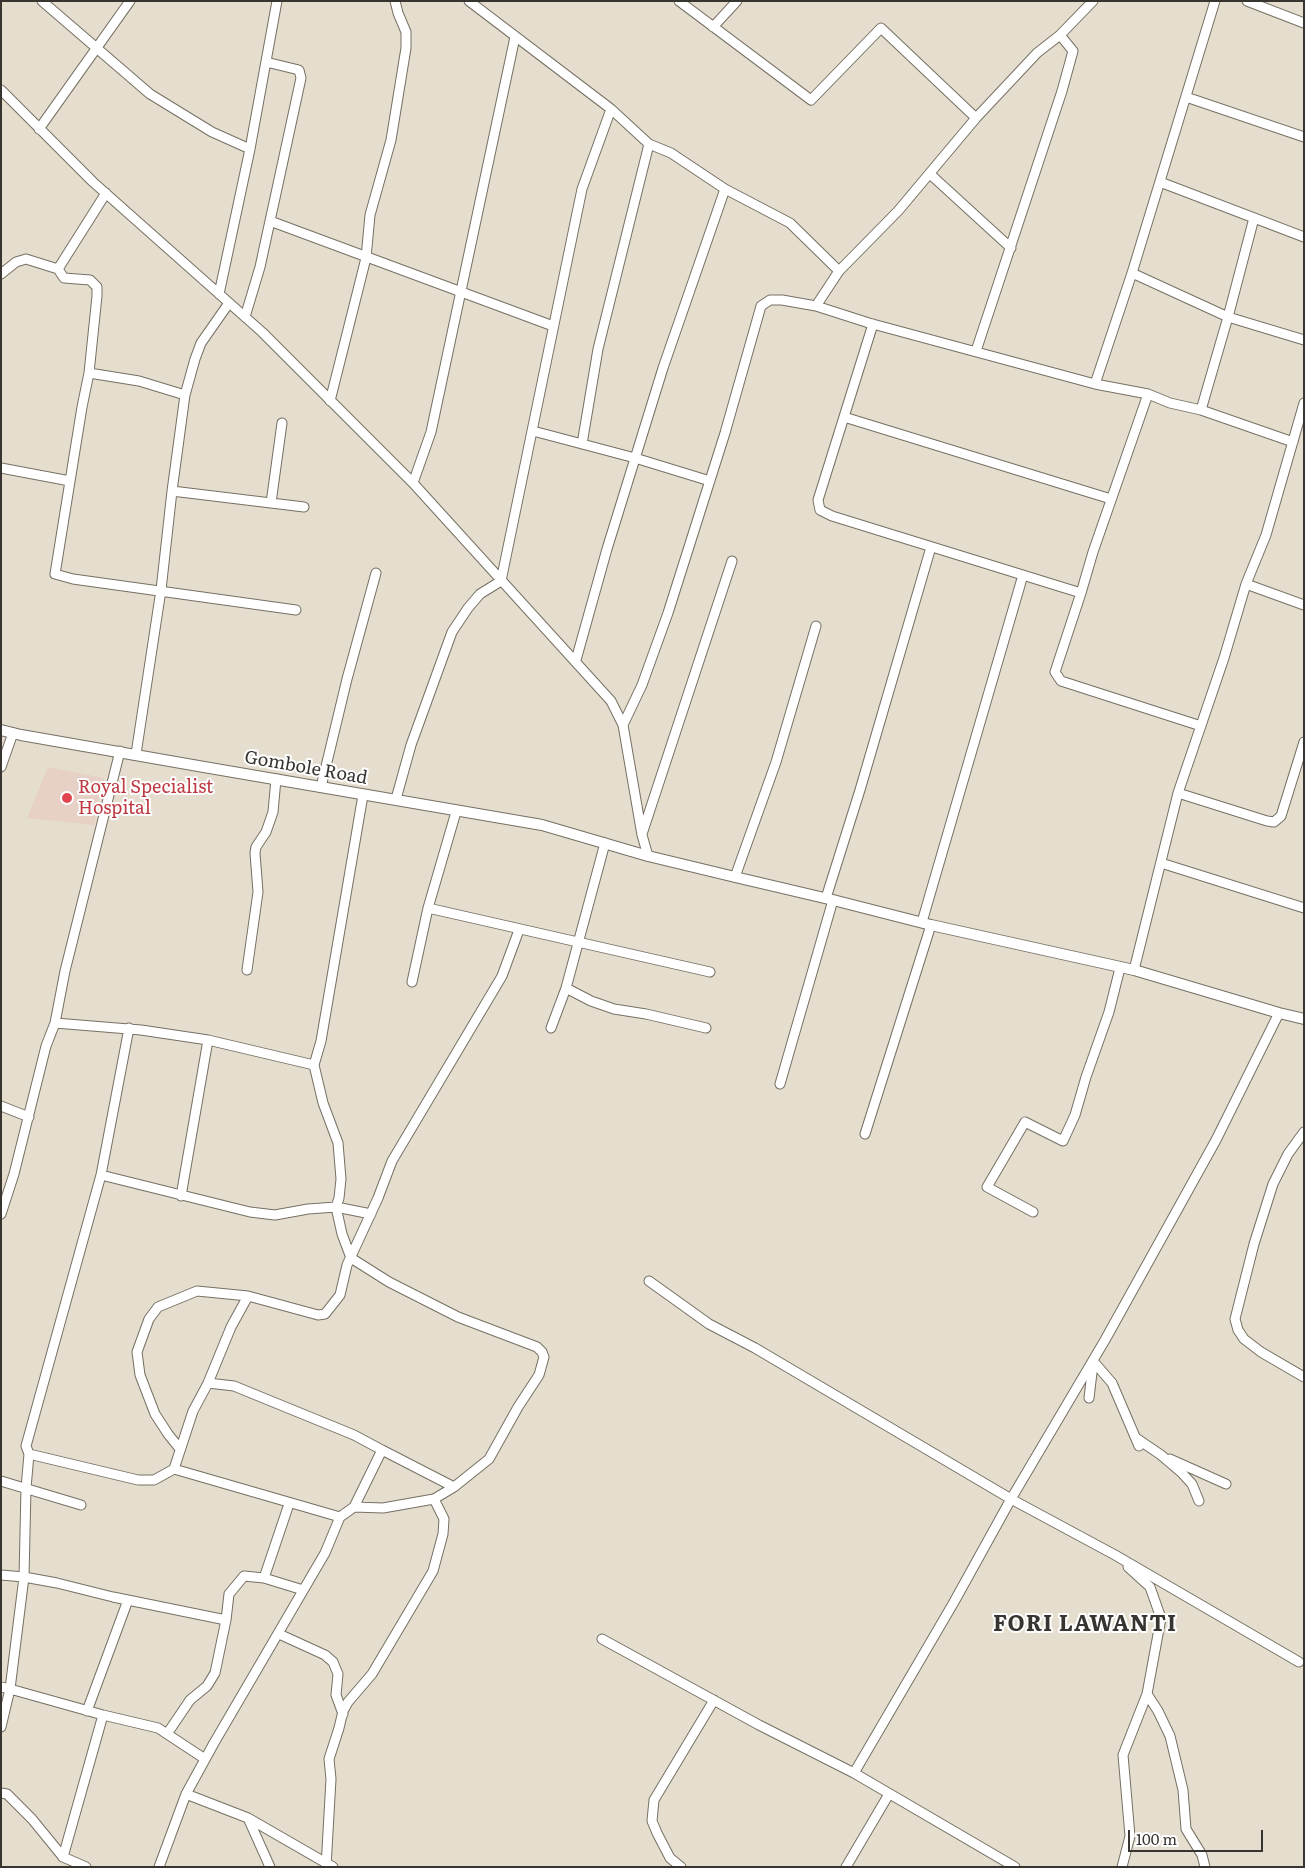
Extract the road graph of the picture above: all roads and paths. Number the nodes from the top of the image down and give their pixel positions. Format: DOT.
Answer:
graph roads {
  1 [pos="42,1"];
  2 [pos="130,1"];
  3 [pos="277,1"];
  4 [pos="395,1"];
  5 [pos="469,1"];
  6 [pos="679,1"];
  7 [pos="737,1"];
  8 [pos="1093,1"];
  9 [pos="1215,1"];
  10 [pos="1247,1"];
  11 [pos="1304,22"];
  12 [pos="713,27"];
  13 [pos="1060,35"];
  14 [pos="515,37"];
  15 [pos="97,48"];
  16 [pos="266,62"];
  17 [pos="1,90"];
  18 [pos="1186,97"];
  19 [pos="611,109"];
  20 [pos="976,118"];
  21 [pos="39,128"];
  22 [pos="1304,138"];
  23 [pos="649,144"];
  24 [pos="250,149"];
  25 [pos="930,174"];
  26 [pos="1160,182"];
  27 [pos="725,189"];
  28 [pos="106,193"];
  29 [pos="1254,218"];
  30 [pos="270,221"];
  31 [pos="1304,238"];
  32 [pos="1011,248"];
  33 [pos="366,258"];
  34 [pos="58,269"];
  35 [pos="839,271"];
  36 [pos="1132,273"];
  37 [pos="1,274"];
  38 [pos="462,292"];
  39 [pos="219,294"];
  40 [pos="229,302"];
  41 [pos="816,306"];
  42 [pos="245,317"];
  43 [pos="1228,317"];
  44 [pos="873,324"];
  45 [pos="554,326"];
  46 [pos="1304,340"];
  47 [pos="976,351"];
  48 [pos="89,373"];
  49 [pos="1095,384"];
  50 [pos="1148,394"];
  51 [pos="185,395"];
  52 [pos="330,401"];
  53 [pos="1304,403"];
  54 [pos="1201,410"];
  55 [pos="844,417"];
  56 [pos="282,423"];
  57 [pos="533,431"];
  58 [pos="1293,442"];
  59 [pos="582,444"];
  60 [pos="635,458"];
  61 [pos="1,468"];
  62 [pos="70,481"];
  63 [pos="710,481"];
  64 [pos="413,483"];
  65 [pos="172,491"];
  66 [pos="1111,499"];
  67 [pos="271,503"];
  68 [pos="304,507"];
  69 [pos="931,547"];
  70 [pos="732,561"];
  71 [pos="376,573"];
  72 [pos="1024,575"];
  73 [pos="501,580"];
  74 [pos="1246,584"];
  75 [pos="162,590"];
  76 [pos="1081,593"];
  77 [pos="1304,605"];
  78 [pos="296,610"];
  79 [pos="816,626"];
  80 [pos="576,660"];
  81 [pos="624,726"];
  82 [pos="1201,726"];
  83 [pos="6,732"];
  84 [pos="1304,742"];
  85 [pos="120,751"];
  86 [pos="136,754"];
  87 [pos="1,767"];
  88 [pos="276,779"];
  89 [pos="321,787"];
  90 [pos="1178,793"];
  91 [pos="363,795"];
  92 [pos="396,799"];
  93 [pos="456,812"];
  94 [pos="642,835"];
  95 [pos="605,843"];
  96 [pos="648,856"];
  97 [pos="1161,863"];
  98 [pos="735,877"];
  99 [pos="829,899"];
  100 [pos="428,908"];
  101 [pos="1304,908"];
  102 [pos="926,923"];
  103 [pos="519,930"];
  104 [pos="577,943"];
  105 [pos="1120,968"];
  106 [pos="247,970"];
  107 [pos="1134,970"];
  108 [pos="710,972"];
  109 [pos="412,982"];
  110 [pos="566,988"];
  111 [pos="1278,1013"];
  112 [pos="1304,1019"];
  113 [pos="55,1023"];
  114 [pos="129,1028"];
  115 [pos="551,1028"];
  116 [pos="706,1028"];
  117 [pos="208,1040"];
  118 [pos="314,1065"];
  119 [pos="780,1084"];
  120 [pos="1,1106"];
  121 [pos="29,1117"];
  122 [pos="1304,1132"];
  123 [pos="865,1134"];
  124 [pos="101,1175"];
  125 [pos="182,1196"];
  126 [pos="336,1207"];
  127 [pos="1033,1212"];
  128 [pos="1,1214"];
  129 [pos="370,1214"];
  130 [pos="351,1258"];
  131 [pos="649,1281"];
  132 [pos="248,1296"];
  133 [pos="1093,1361"];
  134 [pos="1304,1377"];
  135 [pos="208,1383"];
  136 [pos="1089,1398"];
  137 [pos="180,1449"];
  138 [pos="382,1450"];
  139 [pos="29,1454"];
  140 [pos="1161,1455"];
  141 [pos="174,1469"];
  142 [pos="1,1481"];
  143 [pos="1226,1484"];
  144 [pos="454,1487"];
  145 [pos="26,1488"];
  146 [pos="434,1499"];
  147 [pos="1011,1499"];
  148 [pos="1199,1501"];
  149 [pos="289,1504"];
  150 [pos="81,1505"];
  151 [pos="354,1507"];
  152 [pos="340,1517"];
  153 [pos="1115,1555"];
  154 [pos="1,1575"];
  155 [pos="24,1577"];
  156 [pos="264,1578"];
  157 [pos="303,1590"];
  158 [pos="128,1600"];
  159 [pos="226,1620"];
  160 [pos="278,1634"];
  161 [pos="602,1639"];
  162 [pos="1299,1662"];
  163 [pos="6,1688"];
  164 [pos="1147,1694"];
  165 [pos="714,1700"];
  166 [pos="87,1711"];
  167 [pos="343,1714"];
  168 [pos="103,1715"];
  169 [pos="1,1727"];
  170 [pos="167,1734"];
  171 [pos="205,1759"];
  172 [pos="854,1773"];
  173 [pos="1,1793"];
  174 [pos="186,1794"];
  175 [pos="890,1794"];
  176 [pos="248,1818"];
  177 [pos="63,1857"];
  178 [pos="328,1865"];
  179 [pos="86,1867"];
  180 [pos="159,1867"];
  181 [pos="270,1867"];
  182 [pos="681,1867"];
  183 [pos="846,1867"];
  184 [pos="1015,1867"];
  185 [pos="1122,1867"];
  186 [pos="1205,1867"];
  1 -- 15 [label="street"];
  2 -- 15 [label="street"];
  3 -- 16 [label="street"];
  4 -- 33 [label="street"];
  5 -- 14 [label="street"];
  6 -- 12 [label="street"];
  7 -- 12 [label="street"];
  8 -- 13 [label="street"];
  9 -- 18 [label="street"];
  10 -- 11 [label="street"];
  12 -- 20 [label="street"];
  13 -- 20 [label="street"];
  13 -- 32 [label="street"];
  14 -- 19 [label="street"];
  14 -- 38 [label="street"];
  15 -- 21 [label="street"];
  15 -- 24 [label="street"];
  16 -- 24 [label="street"];
  16 -- 30 [label="street"];
  17 -- 21 [label="street"];
  18 -- 22 [label="street"];
  18 -- 26 [label="street"];
  19 -- 23 [label="street"];
  19 -- 45 [label="street"];
  20 -- 25 [label="street"];
  21 -- 28 [label="street"];
  23 -- 27 [label="street"];
  23 -- 59 [label="street"];
  24 -- 39 [label="street"];
  25 -- 32 [label="street"];
  25 -- 35 [label="street"];
  26 -- 29 [label="street"];
  26 -- 36 [label="street"];
  27 -- 35 [label="street"];
  27 -- 60 [label="street"];
  28 -- 34 [label="street"];
  28 -- 39 [label="street"];
  29 -- 31 [label="street"];
  29 -- 43 [label="street"];
  30 -- 33 [label="street"];
  30 -- 42 [label="street"];
  32 -- 47 [label="street"];
  33 -- 38 [label="street"];
  33 -- 52 [label="street"];
  34 -- 37 [label="street"];
  34 -- 48 [label="street"];
  35 -- 41 [label="street"];
  36 -- 43 [label="street"];
  36 -- 49 [label="street"];
  38 -- 45 [label="street"];
  38 -- 64 [label="street"];
  39 -- 40 [label="street"];
  40 -- 42 [label="street"];
  40 -- 51 [label="street"];
  41 -- 44 [label="street"];
  41 -- 63 [label="street"];
  42 -- 52 [label="street"];
  43 -- 46 [label="street"];
  43 -- 54 [label="street"];
  44 -- 47 [label="street"];
  44 -- 55 [label="street"];
  45 -- 57 [label="street"];
  47 -- 49 [label="street"];
  48 -- 51 [label="street"];
  48 -- 62 [label="street"];
  49 -- 50 [label="street"];
  50 -- 54 [label="street"];
  50 -- 66 [label="street"];
  51 -- 65 [label="street"];
  52 -- 64 [label="street"];
  53 -- 58 [label="street"];
  54 -- 58 [label="street"];
  55 -- 66 [label="street"];
  55 -- 69 [label="street"];
  56 -- 67 [label="street"];
  57 -- 59 [label="street"];
  57 -- 73 [label="street"];
  58 -- 74 [label="street"];
  59 -- 60 [label="street"];
  60 -- 63 [label="street"];
  60 -- 80 [label="street"];
  61 -- 62 [label="street"];
  62 -- 75 [label="street"];
  63 -- 81 [label="street"];
  64 -- 73 [label="street"];
  65 -- 67 [label="street"];
  65 -- 75 [label="street"];
  66 -- 76 [label="street"];
  67 -- 68 [label="street"];
  69 -- 72 [label="street"];
  69 -- 99 [label="street"];
  70 -- 94 [label="street"];
  71 -- 89 [label="street"];
  72 -- 76 [label="street"];
  72 -- 102 [label="street"];
  73 -- 80 [label="street"];
  73 -- 92 [label="street"];
  74 -- 77 [label="street"];
  74 -- 82 [label="street"];
  75 -- 78 [label="street"];
  75 -- 86 [label="street"];
  76 -- 82 [label="street"];
  79 -- 98 [label="street"];
  80 -- 81 [label="street"];
  81 -- 94 [label="street"];
  82 -- 90 [label="street"];
  83 -- 85 [label="street, Gombole Road"];
  83 -- 87 [label="street"];
  84 -- 90 [label="street"];
  85 -- 86 [label="street, Gombole Road"];
  85 -- 113 [label="street"];
  86 -- 88 [label="street, Gombole Road"];
  88 -- 89 [label="street, Gombole Road"];
  88 -- 106 [label="street"];
  89 -- 91 [label="street, Gombole Road"];
  90 -- 97 [label="street"];
  91 -- 92 [label="street, Gombole Road"];
  91 -- 118 [label="street"];
  92 -- 93 [label="street, Gombole Road"];
  93 -- 95 [label="street, Gombole Road"];
  93 -- 100 [label="street"];
  94 -- 96 [label="street"];
  95 -- 96 [label="street, Gombole Road"];
  95 -- 104 [label="street"];
  96 -- 98 [label="street, Gombole Road"];
  97 -- 101 [label="street"];
  97 -- 107 [label="street"];
  98 -- 99 [label="street, Gombole Road"];
  99 -- 102 [label="street, Gombole Road"];
  99 -- 119 [label="street"];
  100 -- 103 [label="street"];
  100 -- 109 [label="street"];
  102 -- 105 [label="street, Gombole Road"];
  102 -- 123 [label="street"];
  103 -- 104 [label="street"];
  103 -- 129 [label="street"];
  104 -- 108 [label="street"];
  104 -- 110 [label="street"];
  105 -- 107 [label="street, Gombole Road"];
  105 -- 127 [label="street"];
  107 -- 111 [label="street, Gombole Road"];
  110 -- 115 [label="street"];
  110 -- 116 [label="street"];
  111 -- 112 [label="street, Gombole Road"];
  111 -- 133 [label="street"];
  113 -- 114 [label="street"];
  113 -- 121 [label="street"];
  114 -- 117 [label="street"];
  114 -- 124 [label="street"];
  117 -- 118 [label="street"];
  117 -- 125 [label="street"];
  118 -- 126 [label="street"];
  120 -- 121 [label="street"];
  121 -- 128 [label="street"];
  122 -- 134 [label="street"];
  124 -- 125 [label="street"];
  124 -- 139 [label="street"];
  125 -- 126 [label="street"];
  126 -- 129 [label="street"];
  126 -- 130 [label="street"];
  129 -- 130 [label="street"];
  130 -- 132 [label="street"];
  130 -- 144 [label="street"];
  131 -- 147 [label="street"];
  132 -- 135 [label="street"];
  132 -- 137 [label="street"];
  133 -- 136 [label="street"];
  133 -- 140 [label="street"];
  133 -- 147 [label="street"];
  135 -- 137 [label="street"];
  135 -- 138 [label="street"];
  137 -- 141 [label="street"];
  138 -- 144 [label="street"];
  138 -- 151 [label="street"];
  139 -- 141 [label="street"];
  139 -- 145 [label="street"];
  140 -- 143 [label="street"];
  140 -- 148 [label="street"];
  141 -- 149 [label="street"];
  142 -- 145 [label="street"];
  144 -- 146 [label="street"];
  145 -- 150 [label="street"];
  145 -- 155 [label="street"];
  146 -- 151 [label="street"];
  146 -- 167 [label="street"];
  147 -- 153 [label="street"];
  147 -- 172 [label="street"];
  149 -- 152 [label="street"];
  149 -- 156 [label="street"];
  151 -- 152 [label="street"];
  152 -- 157 [label="street"];
  153 -- 162 [label="street"];
  153 -- 164 [label="street"];
  154 -- 155 [label="street"];
  155 -- 158 [label="street"];
  155 -- 163 [label="street"];
  156 -- 157 [label="street"];
  156 -- 159 [label="street"];
  157 -- 160 [label="street"];
  158 -- 159 [label="street"];
  158 -- 166 [label="street"];
  159 -- 170 [label="street"];
  160 -- 167 [label="street"];
  160 -- 171 [label="street"];
  161 -- 165 [label="street"];
  163 -- 166 [label="street"];
  163 -- 169 [label="street"];
  164 -- 185 [label="street"];
  164 -- 186 [label="street"];
  165 -- 172 [label="street"];
  165 -- 182 [label="street"];
  166 -- 168 [label="street"];
  167 -- 178 [label="street"];
  168 -- 170 [label="street"];
  168 -- 177 [label="street"];
  170 -- 171 [label="street"];
  171 -- 174 [label="street"];
  172 -- 175 [label="street"];
  173 -- 177 [label="street"];
  174 -- 176 [label="street"];
  174 -- 180 [label="street"];
  175 -- 183 [label="street"];
  175 -- 184 [label="street"];
  176 -- 178 [label="street"];
  176 -- 181 [label="street"];
  177 -- 179 [label="street"];
}
